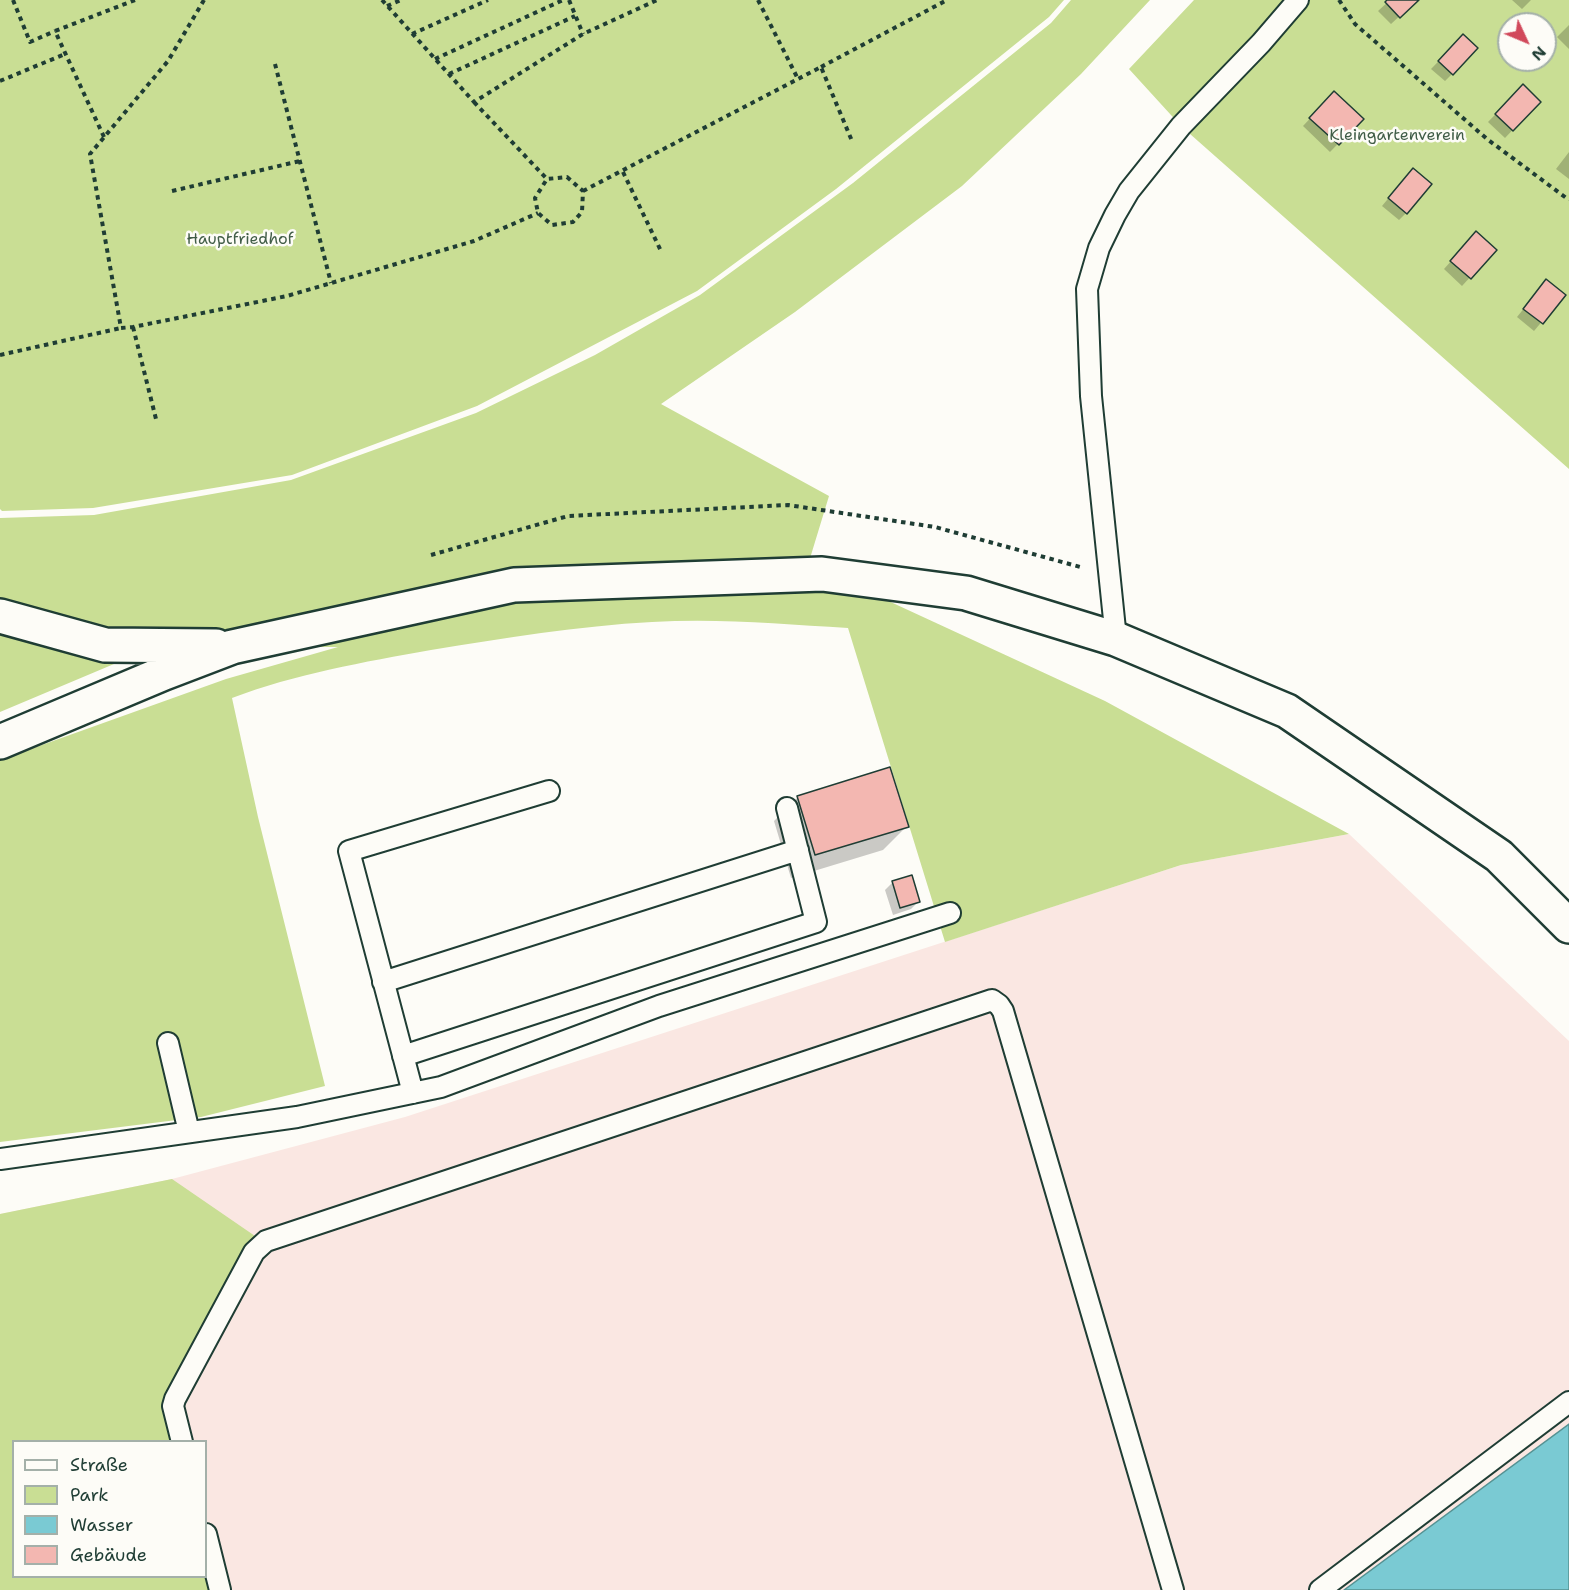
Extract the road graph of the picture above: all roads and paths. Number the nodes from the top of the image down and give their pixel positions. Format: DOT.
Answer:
graph roads {
  1 [pos="14,0"];
  2 [pos="135,0"];
  3 [pos="204,0"];
  4 [pos="382,0"];
  5 [pos="401,0"];
  6 [pos="488,0"];
  7 [pos="563,0"];
  8 [pos="569,0"];
  9 [pos="657,0"];
  10 [pos="758,0"];
  11 [pos="947,0"];
  12 [pos="1298,0"];
  13 [pos="1339,0"];
  14 [pos="387,6"];
  15 [pos="575,16"];
  16 [pos="55,31"];
  17 [pos="412,34"];
  18 [pos="583,34"];
  19 [pos="65,54"];
  20 [pos="435,59"];
  21 [pos="275,64"];
  22 [pos="821,67"];
  23 [pos="449,74"];
  24 [pos="798,79"];
  25 [pos="0,81"];
  26 [pos="474,102"];
  27 [pos="104,137"];
  28 [pos="852,141"];
  29 [pos="300,161"];
  30 [pos="623,172"];
  31 [pos="548,179"];
  32 [pos="172,191"];
  33 [pos="582,191"];
  34 [pos="1569,200"];
  35 [pos="538,213"];
  36 [pos="661,251"];
  37 [pos="331,283"];
  38 [pos="133,327"];
  39 [pos="121,328"];
  40 [pos="0,355"];
  41 [pos="157,423"];
  42 [pos="431,555"];
  43 [pos="1110,576"];
  44 [pos="0,616"];
  45 [pos="1116,639"];
  46 [pos="232,647"];
  47 [pos="0,742"];
  48 [pos="549,791"];
  49 [pos="787,808"];
  50 [pos="798,850"];
  51 [pos="950,914"];
  52 [pos="1569,926"];
  53 [pos="383,982"];
  54 [pos="168,1042"];
  55 [pos="403,1056"];
  56 [pos="413,1093"];
  57 [pos="189,1132"];
  58 [pos="0,1159"];
  59 [pos="1569,1402"];
  60 [pos="182,1440"];
  61 [pos="207,1538"];
  62 [pos="220,1590"];
  63 [pos="1173,1590"];
  64 [pos="1320,1590"];
  1 -- 16 [label="path"];
  2 -- 16 [label="path"];
  3 -- 27 [label="path"];
  4 -- 14 [label="path"];
  5 -- 14 [label="path"];
  6 -- 17 [label="path"];
  7 -- 20 [label="path"];
  8 -- 15 [label="path"];
  9 -- 18 [label="path"];
  10 -- 24 [label="path"];
  11 -- 22 [label="path"];
  12 -- 43 [label="lane"];
  13 -- 34 [label="path"];
  14 -- 17 [label="path"];
  15 -- 18 [label="path"];
  15 -- 23 [label="path"];
  16 -- 19 [label="path"];
  17 -- 20 [label="path"];
  18 -- 26 [label="path"];
  19 -- 25 [label="path"];
  19 -- 27 [label="path"];
  20 -- 23 [label="path"];
  21 -- 29 [label="path"];
  22 -- 24 [label="path"];
  22 -- 28 [label="path"];
  23 -- 26 [label="path"];
  24 -- 30 [label="path"];
  26 -- 31 [label="path"];
  27 -- 39 [label="path"];
  29 -- 32 [label="path"];
  29 -- 37 [label="path"];
  30 -- 33 [label="path"];
  30 -- 36 [label="path"];
  31 -- 33 [label="path"];
  31 -- 35 [label="path"];
  33 -- 35 [label="path"];
  35 -- 37 [label="path"];
  37 -- 38 [label="path"];
  38 -- 39 [label="path"];
  38 -- 41 [label="path"];
  39 -- 40 [label="path"];
  42 -- 43 [label="path"];
  43 -- 45 [label="lane"];
  44 -- 46 [label="main road"];
  45 -- 46 [label="main road"];
  45 -- 52 [label="main road"];
  46 -- 47 [label="main road"];
  48 -- 53 [label="lane"];
  49 -- 50 [label="lane"];
  50 -- 53 [label="lane"];
  50 -- 55 [label="lane"];
  51 -- 56 [label="lane"];
  53 -- 55 [label="lane"];
  54 -- 57 [label="lane"];
  55 -- 56 [label="lane"];
  56 -- 57 [label="lane"];
  57 -- 58 [label="lane"];
  59 -- 64 [label="lane"];
  60 -- 63 [label="lane"];
  61 -- 62 [label="lane"];
}
